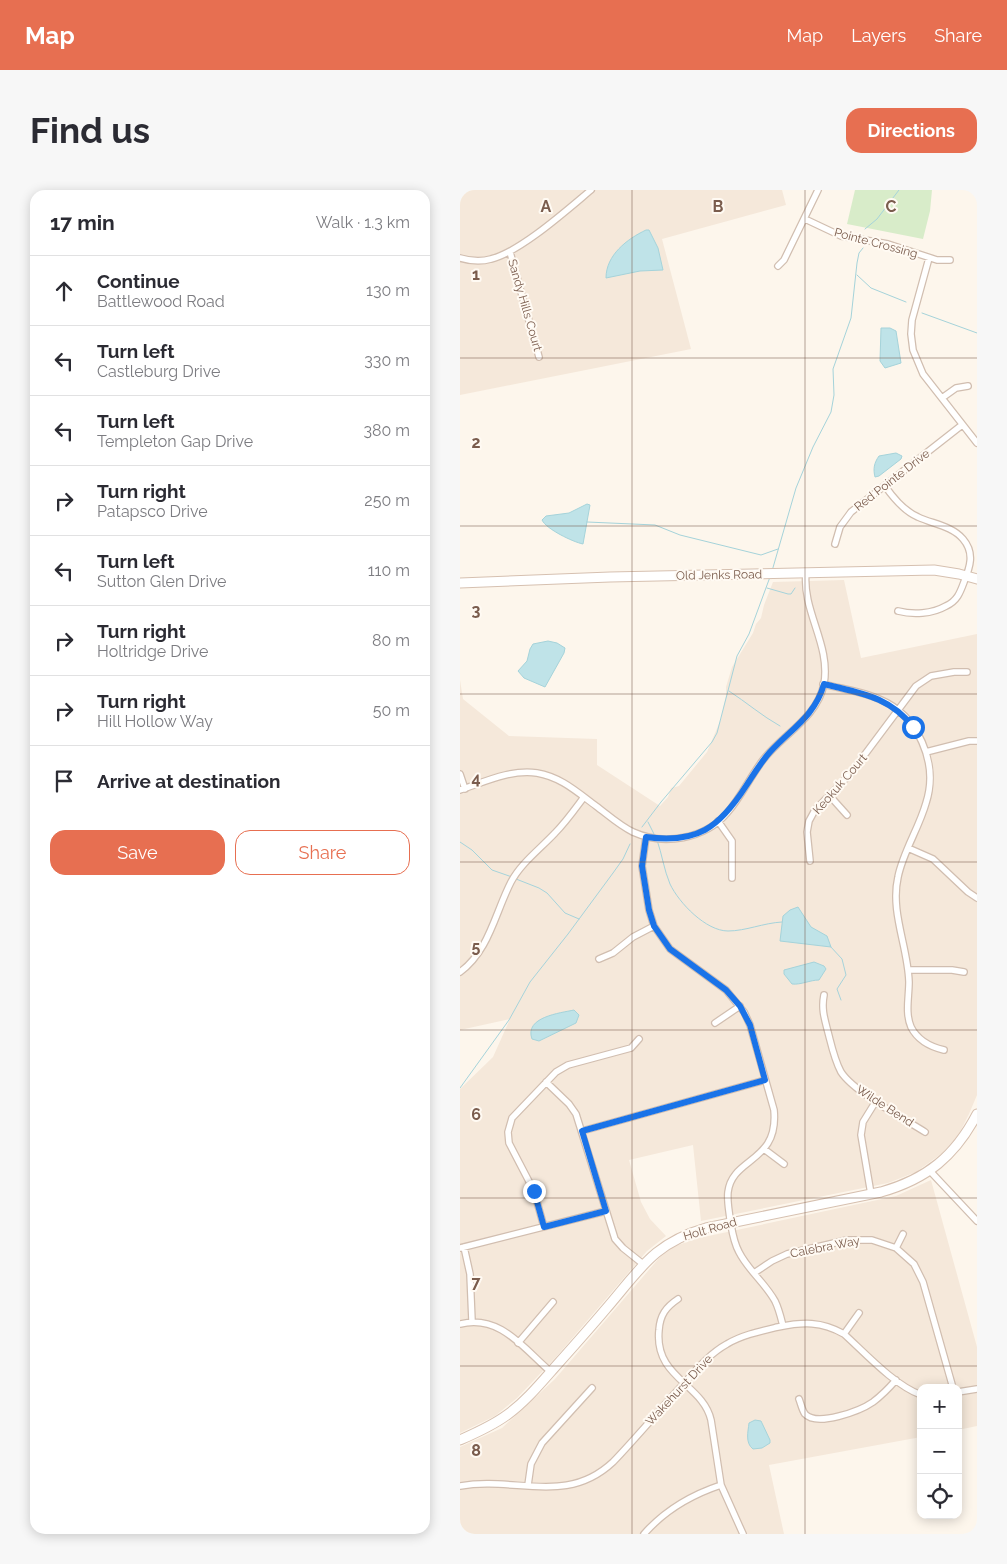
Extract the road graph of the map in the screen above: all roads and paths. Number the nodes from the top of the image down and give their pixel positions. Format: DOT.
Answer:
graph roads {
  1 [pos="591,190"];
  2 [pos="818,190"];
  3 [pos="805,219"];
  4 [pos="510,252"];
  5 [pos="460,258"];
  6 [pos="929,258"];
  7 [pos="950,260"];
  8 [pos="778,266"];
  9 [pos="539,358"];
  10 [pos="968,386"];
  11 [pos="942,398"];
  12 [pos="962,425"];
  13 [pos="977,443"];
  14 [pos="885,486"];
  15 [pos="835,544"];
  16 [pos="806,573"];
  17 [pos="968,576"];
  18 [pos="977,579"];
  19 [pos="460,582"];
  20 [pos="898,611"];
  21 [pos="967,672"];
  22 [pos="824,684"];
  23 [pos="898,710"];
  24 [pos="977,741"];
  25 [pos="926,752"];
  26 [pos="460,774"];
  27 [pos="462,790"];
  28 [pos="829,795"];
  29 [pos="584,797"];
  30 [pos="847,815"];
  31 [pos="718,821"];
  32 [pos="646,837"];
  33 [pos="908,848"];
  34 [pos="810,861"];
  35 [pos="732,878"];
  36 [pos="977,898"];
  37 [pos="654,926"];
  38 [pos="599,959"];
  39 [pos="908,970"];
  40 [pos="460,972"];
  41 [pos="964,972"];
  42 [pos="824,995"];
  43 [pos="740,1006"];
  44 [pos="715,1023"];
  45 [pos="639,1039"];
  46 [pos="944,1050"];
  47 [pos="765,1080"];
  48 [pos="546,1082"];
  49 [pos="876,1101"];
  50 [pos="977,1114"];
  51 [pos="582,1131"];
  52 [pos="925,1132"];
  53 [pos="764,1149"];
  54 [pos="784,1164"];
  55 [pos="930,1171"];
  56 [pos="871,1194"];
  57 [pos="606,1211"];
  58 [pos="977,1221"];
  59 [pos="731,1222"];
  60 [pos="544,1227"];
  61 [pos="903,1234"];
  62 [pos="462,1247"];
  63 [pos="896,1248"];
  64 [pos="643,1264"];
  65 [pos="754,1273"];
  66 [pos="678,1299"];
  67 [pos="553,1302"];
  68 [pos="859,1314"];
  69 [pos="472,1321"];
  70 [pos="460,1324"];
  71 [pos="783,1326"];
  72 [pos="844,1334"];
  73 [pos="518,1343"];
  74 [pos="551,1372"];
  75 [pos="896,1380"];
  76 [pos="684,1384"];
  77 [pos="952,1384"];
  78 [pos="592,1388"];
  79 [pos="977,1389"];
  80 [pos="962,1391"];
  81 [pos="917,1393"];
  82 [pos="799,1399"];
  83 [pos="460,1440"];
  84 [pos="721,1485"];
  85 [pos="460,1486"];
  86 [pos="528,1486"];
  87 [pos="644,1534"];
  88 [pos="743,1534"];
  1 -- 4 [label="street"];
  2 -- 3 [label="street"];
  3 -- 6 [label="street, Pointe Crossing"];
  3 -- 8 [label="street"];
  4 -- 5 [label="street"];
  4 -- 9 [label="street, Sandy Hills Court"];
  6 -- 7 [label="street, Pointe Crossing"];
  6 -- 11 [label="street"];
  10 -- 11 [label="street"];
  11 -- 12 [label="street"];
  12 -- 13 [label="street"];
  12 -- 14 [label="street, Red Pointe Drive"];
  14 -- 15 [label="street, Red Pointe Drive"];
  14 -- 17 [label="street"];
  16 -- 17 [label="street, Old Jenks Road"];
  16 -- 19 [label="street, Old Jenks Road"];
  16 -- 22 [label="street"];
  17 -- 18 [label="street, Old Jenks Road"];
  17 -- 20 [label="street"];
  21 -- 23 [label="street, Keokuk Court"];
  22 -- 23 [label="street"];
  22 -- 31 [label="street"];
  23 -- 25 [label="street"];
  23 -- 28 [label="street, Keokuk Court"];
  24 -- 25 [label="street"];
  25 -- 33 [label="street"];
  26 -- 27 [label="street"];
  27 -- 29 [label="street"];
  28 -- 30 [label="street"];
  28 -- 34 [label="street, Keokuk Court"];
  29 -- 32 [label="street"];
  29 -- 40 [label="street"];
  31 -- 32 [label="street"];
  31 -- 35 [label="street"];
  32 -- 37 [label="street"];
  33 -- 36 [label="street"];
  33 -- 39 [label="street"];
  37 -- 38 [label="street"];
  37 -- 43 [label="street"];
  39 -- 41 [label="street"];
  39 -- 46 [label="street"];
  42 -- 49 [label="street, Wilde Bend"];
  43 -- 44 [label="street"];
  43 -- 47 [label="street"];
  45 -- 48 [label="street"];
  47 -- 51 [label="street"];
  47 -- 53 [label="street"];
  48 -- 51 [label="street"];
  48 -- 60 [label="street"];
  49 -- 52 [label="street, Wilde Bend"];
  49 -- 56 [label="street"];
  50 -- 55 [label="street, Holt Road"];
  51 -- 57 [label="street"];
  53 -- 54 [label="street"];
  53 -- 59 [label="street"];
  55 -- 56 [label="street, Holt Road"];
  55 -- 58 [label="street"];
  56 -- 59 [label="street, Holt Road"];
  57 -- 60 [label="street"];
  57 -- 64 [label="street"];
  59 -- 64 [label="street, Holt Road"];
  59 -- 65 [label="street"];
  60 -- 62 [label="street"];
  61 -- 63 [label="street"];
  62 -- 69 [label="street"];
  63 -- 65 [label="street, Calebra Way"];
  63 -- 77 [label="street, Calebra Way"];
  64 -- 74 [label="street, Holt Road"];
  65 -- 71 [label="street"];
  66 -- 76 [label="street"];
  67 -- 73 [label="street"];
  68 -- 72 [label="street"];
  69 -- 70 [label="street"];
  69 -- 73 [label="street"];
  71 -- 72 [label="street, Wakehurst Drive"];
  71 -- 76 [label="street, Wakehurst Drive"];
  72 -- 75 [label="street, Wakehurst Drive"];
  73 -- 74 [label="street"];
  74 -- 83 [label="street, Holt Road"];
  75 -- 81 [label="street, Wakehurst Drive"];
  75 -- 82 [label="street"];
  76 -- 84 [label="street"];
  76 -- 86 [label="street, Wakehurst Drive"];
  78 -- 86 [label="street"];
  79 -- 80 [label="street"];
  84 -- 87 [label="street"];
  84 -- 88 [label="street"];
  85 -- 86 [label="street, Wakehurst Drive"];
}
